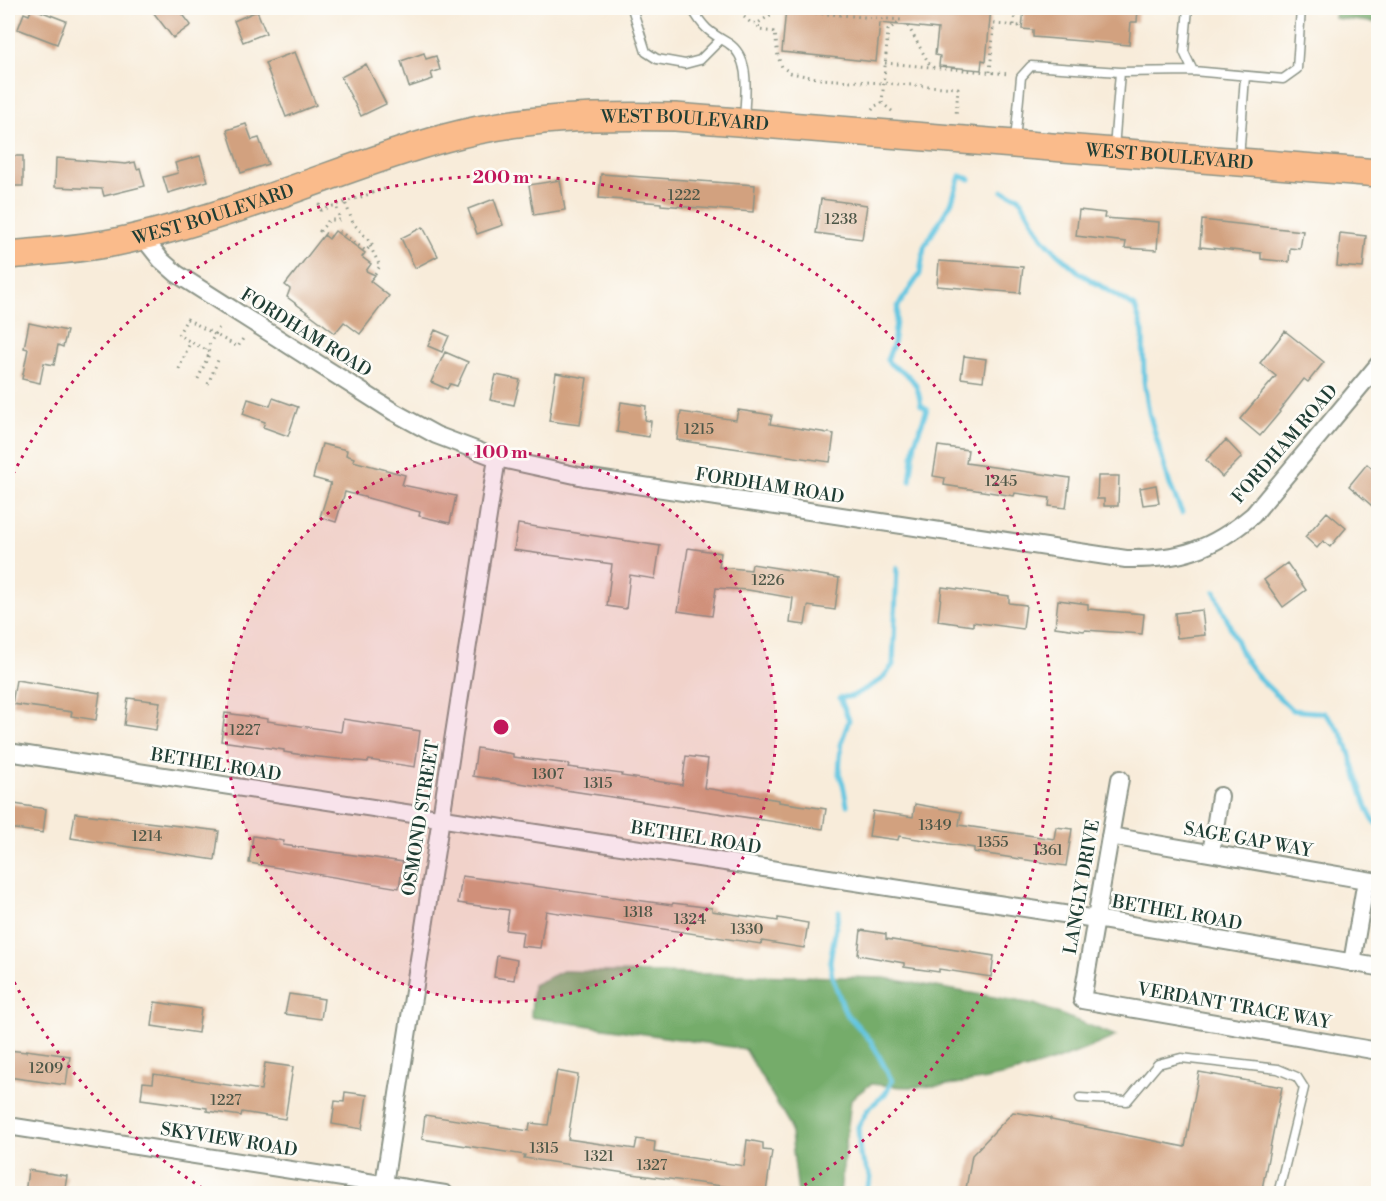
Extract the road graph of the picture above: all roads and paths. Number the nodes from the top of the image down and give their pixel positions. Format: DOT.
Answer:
graph roads {
  1 [pos="633,8"];
  2 [pos="692,8"];
  3 [pos="766,8"];
  4 [pos="1015,8"];
  5 [pos="1188,8"];
  6 [pos="1301,8"];
  7 [pos="771,14"];
  8 [pos="744,17"];
  9 [pos="758,23"];
  10 [pos="1014,25"];
  11 [pos="908,26"];
  12 [pos="1020,26"];
  13 [pos="720,40"];
  14 [pos="885,63"];
  15 [pos="931,67"];
  16 [pos="1193,71"];
  17 [pos="990,72"];
  18 [pos="1120,72"];
  19 [pos="1009,74"];
  20 [pos="1245,76"];
  21 [pos="884,83"];
  22 [pos="882,103"];
  23 [pos="871,111"];
  24 [pos="894,113"];
  25 [pos="956,118"];
  26 [pos="744,123"];
  27 [pos="1014,144"];
  28 [pos="1113,152"];
  29 [pos="1238,162"];
  30 [pos="1378,173"];
  31 [pos="385,189"];
  32 [pos="345,202"];
  33 [pos="319,204"];
  34 [pos="336,205"];
  35 [pos="339,231"];
  36 [pos="142,236"];
  37 [pos="331,237"];
  38 [pos="370,246"];
  39 [pos="8,255"];
  40 [pos="374,274"];
  41 [pos="221,324"];
  42 [pos="215,334"];
  43 [pos="244,337"];
  44 [pos="189,345"];
  45 [pos="206,350"];
  46 [pos="218,360"];
  47 [pos="1378,365"];
  48 [pos="179,369"];
  49 [pos="198,379"];
  50 [pos="208,384"];
  51 [pos="497,458"];
  52 [pos="8,752"];
  53 [pos="1120,779"];
  54 [pos="1220,796"];
  55 [pos="441,819"];
  56 [pos="1110,836"];
  57 [pos="1210,853"];
  58 [pos="1372,881"];
  59 [pos="1096,919"];
  60 [pos="1352,963"];
  61 [pos="1378,967"];
  62 [pos="1082,1000"];
  63 [pos="1378,1051"];
  64 [pos="1080,1098"];
  65 [pos="8,1126"];
  66 [pos="384,1184"];
  67 [pos="445,1194"];
  68 [pos="1278,1194"];
  1 -- 13 [label="lane"];
  2 -- 13 [label="lane"];
  3 -- 7 [label="path"];
  4 -- 10 [label="path"];
  5 -- 16 [label="lane"];
  6 -- 20 [label="lane"];
  7 -- 9 [label="path"];
  7 -- 14 [label="path"];
  8 -- 9 [label="path"];
  9 -- 21 [label="path"];
  10 -- 12 [label="path"];
  10 -- 17 [label="path"];
  11 -- 15 [label="path"];
  13 -- 26 [label="lane"];
  14 -- 15 [label="path"];
  14 -- 21 [label="path"];
  15 -- 17 [label="path"];
  16 -- 18 [label="lane"];
  16 -- 20 [label="lane"];
  17 -- 19 [label="path"];
  18 -- 27 [label="lane"];
  18 -- 28 [label="lane"];
  20 -- 29 [label="lane"];
  21 -- 22 [label="path"];
  21 -- 25 [label="path"];
  22 -- 23 [label="path"];
  22 -- 24 [label="path"];
  26 -- 27 [label="main road, WEST BOULEVARD"];
  26 -- 36 [label="main road, WEST BOULEVARD"];
  27 -- 28 [label="main road, WEST BOULEVARD"];
  28 -- 29 [label="main road, WEST BOULEVARD"];
  29 -- 30 [label="main road, WEST BOULEVARD"];
  31 -- 32 [label="path"];
  32 -- 34 [label="path"];
  32 -- 38 [label="path"];
  33 -- 34 [label="path"];
  34 -- 37 [label="path"];
  35 -- 38 [label="path"];
  36 -- 39 [label="main road, WEST BOULEVARD"];
  36 -- 51 [label="street, FORDHAM ROAD"];
  38 -- 40 [label="path"];
  41 -- 42 [label="path"];
  42 -- 43 [label="path"];
  42 -- 45 [label="path"];
  42 -- 45 [label="path"];
  44 -- 48 [label="path"];
  45 -- 49 [label="path"];
  46 -- 50 [label="path"];
  47 -- 51 [label="street, FORDHAM ROAD"];
  51 -- 55 [label="street, OSMOND STREET"];
  52 -- 55 [label="street, BETHEL ROAD"];
  53 -- 56 [label="street, LANGLY DRIVE"];
  54 -- 57 [label="street"];
  55 -- 59 [label="street, BETHEL ROAD"];
  55 -- 66 [label="street, OSMOND STREET"];
  56 -- 57 [label="street, SAGE GAP WAY"];
  56 -- 59 [label="street, LANGLY DRIVE"];
  57 -- 58 [label="street, SAGE GAP WAY"];
  58 -- 60 [label="street"];
  59 -- 60 [label="street, BETHEL ROAD"];
  59 -- 62 [label="street, LANGLY DRIVE"];
  60 -- 61 [label="street, BETHEL ROAD"];
  62 -- 63 [label="street, VERDANT TRACE WAY"];
  64 -- 68 [label="lane"];
  65 -- 66 [label="street, SKYVIEW ROAD"];
  66 -- 67 [label="street, SKYVIEW ROAD"];
}
